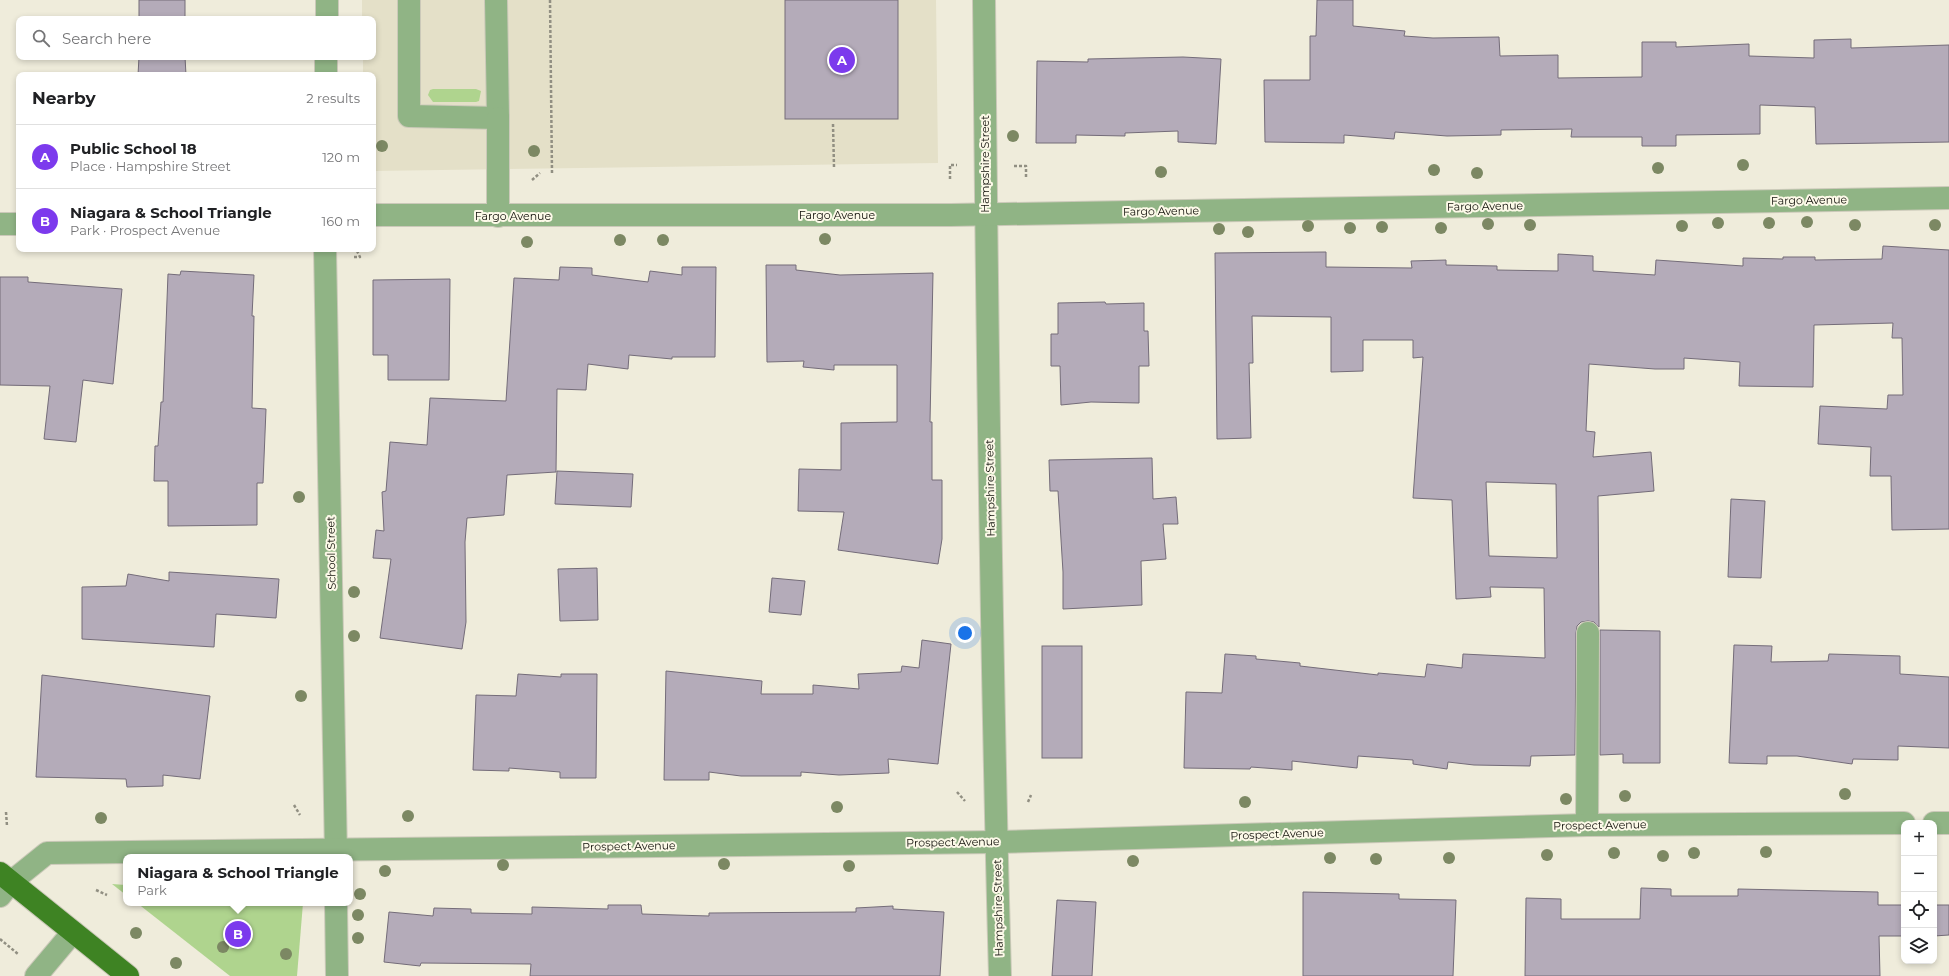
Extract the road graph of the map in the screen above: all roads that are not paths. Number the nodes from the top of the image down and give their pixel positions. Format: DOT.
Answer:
graph roads {
  1 [pos="327,0"];
  2 [pos="409,0"];
  3 [pos="496,0"];
  4 [pos="984,0"];
  5 [pos="327,16"];
  6 [pos="326,60"];
  7 [pos="326,72"];
  8 [pos="498,118"];
  9 [pos="1949,198"];
  10 [pos="985,214"];
  11 [pos="376,215"];
  12 [pos="498,216"];
  13 [pos="0,224"];
  14 [pos="16,224"];
  15 [pos="325,252"];
  16 [pos="1588,633"];
  17 [pos="1901,823"];
  18 [pos="1937,823"];
  19 [pos="1949,823"];
  20 [pos="1587,825"];
  21 [pos="997,842"];
  22 [pos="336,854"];
  23 [pos="4,884"];
  24 [pos="336,906"];
  25 [pos="73,932"];
  26 [pos="36,976"];
  27 [pos="128,976"];
  28 [pos="337,976"];
  29 [pos="1000,976"];
  1 -- 5 [label="street"];
  2 -- 8 [label="street"];
  3 -- 8 [label="street"];
  4 -- 10 [label="street, Hampshire Street"];
  6 -- 7 [label="street"];
  8 -- 12 [label="street"];
  9 -- 10 [label="street, Fargo Avenue"];
  10 -- 12 [label="street, Fargo Avenue"];
  10 -- 21 [label="street, Hampshire Street"];
  11 -- 12 [label="street, Fargo Avenue"];
  13 -- 14 [label="street"];
  15 -- 22 [label="street, School Street"];
  16 -- 20 [label="street"];
  17 -- 20 [label="street, Prospect Avenue"];
  18 -- 19 [label="street"];
  20 -- 21 [label="street, Prospect Avenue"];
  21 -- 22 [label="street, Prospect Avenue"];
  21 -- 29 [label="street, Hampshire Street"];
  22 -- 23 [label="street, Prospect Avenue"];
  23 -- 25 [label="main road"];
  24 -- 28 [label="street"];
  25 -- 26 [label="street"];
  25 -- 27 [label="main road"];
}
